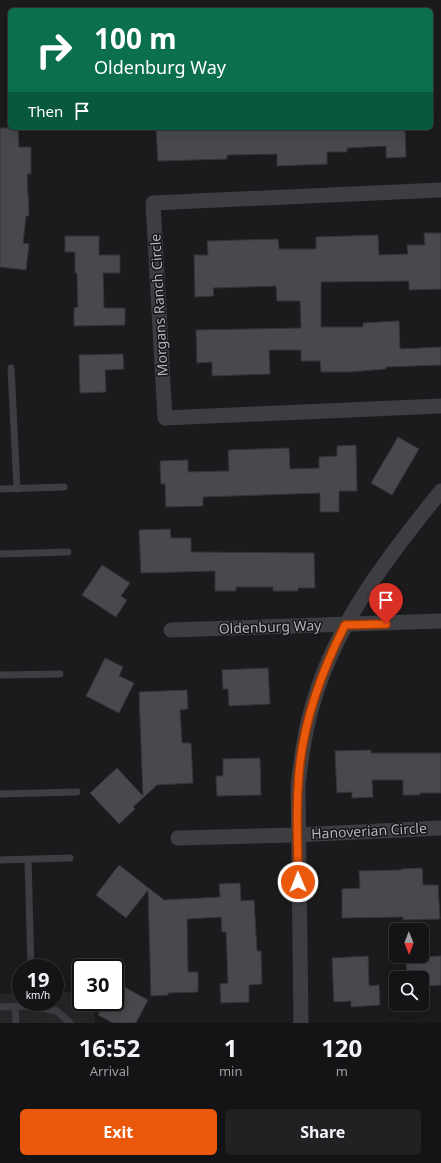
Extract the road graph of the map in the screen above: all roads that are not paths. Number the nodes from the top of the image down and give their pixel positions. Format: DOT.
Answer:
graph roads {
  1 [pos="441,190"];
  2 [pos="11,368"];
  3 [pos="441,406"];
  4 [pos="64,487"];
  5 [pos="17,488"];
  6 [pos="0,489"];
  7 [pos="441,490"];
  8 [pos="68,552"];
  9 [pos="0,554"];
  10 [pos="441,621"];
  11 [pos="345,625"];
  12 [pos="171,630"];
  13 [pos="0,674"];
  14 [pos="60,674"];
  15 [pos="77,792"];
  16 [pos="0,794"];
  17 [pos="441,828"];
  18 [pos="297,835"];
  19 [pos="178,838"];
  20 [pos="70,858"];
  21 [pos="28,859"];
  22 [pos="0,860"];
  23 [pos="31,959"];
  24 [pos="12,1007"];
  25 [pos="0,1008"];
  26 [pos="15,1011"];
  27 [pos="57,1011"];
  28 [pos="16,1023"];
  29 [pos="70,1023"];
  30 [pos="300,1023"];
  1 -- 3 [label="street, Morgans Ranch Circle"];
  2 -- 5 [label="lane"];
  4 -- 5 [label="lane"];
  5 -- 6 [label="lane"];
  7 -- 11 [label="street"];
  8 -- 9 [label="lane"];
  10 -- 11 [label="street, Oldenburg Way"];
  11 -- 12 [label="street, Oldenburg Way"];
  11 -- 18 [label="street"];
  13 -- 14 [label="lane"];
  15 -- 16 [label="lane"];
  17 -- 18 [label="street, Hanoverian Circle"];
  18 -- 19 [label="street, Hanoverian Circle"];
  18 -- 30 [label="street"];
  20 -- 21 [label="lane"];
  21 -- 22 [label="lane"];
  21 -- 23 [label="lane"];
  24 -- 25 [label="lane"];
  26 -- 28 [label="lane"];
  27 -- 29 [label="lane"];
}
